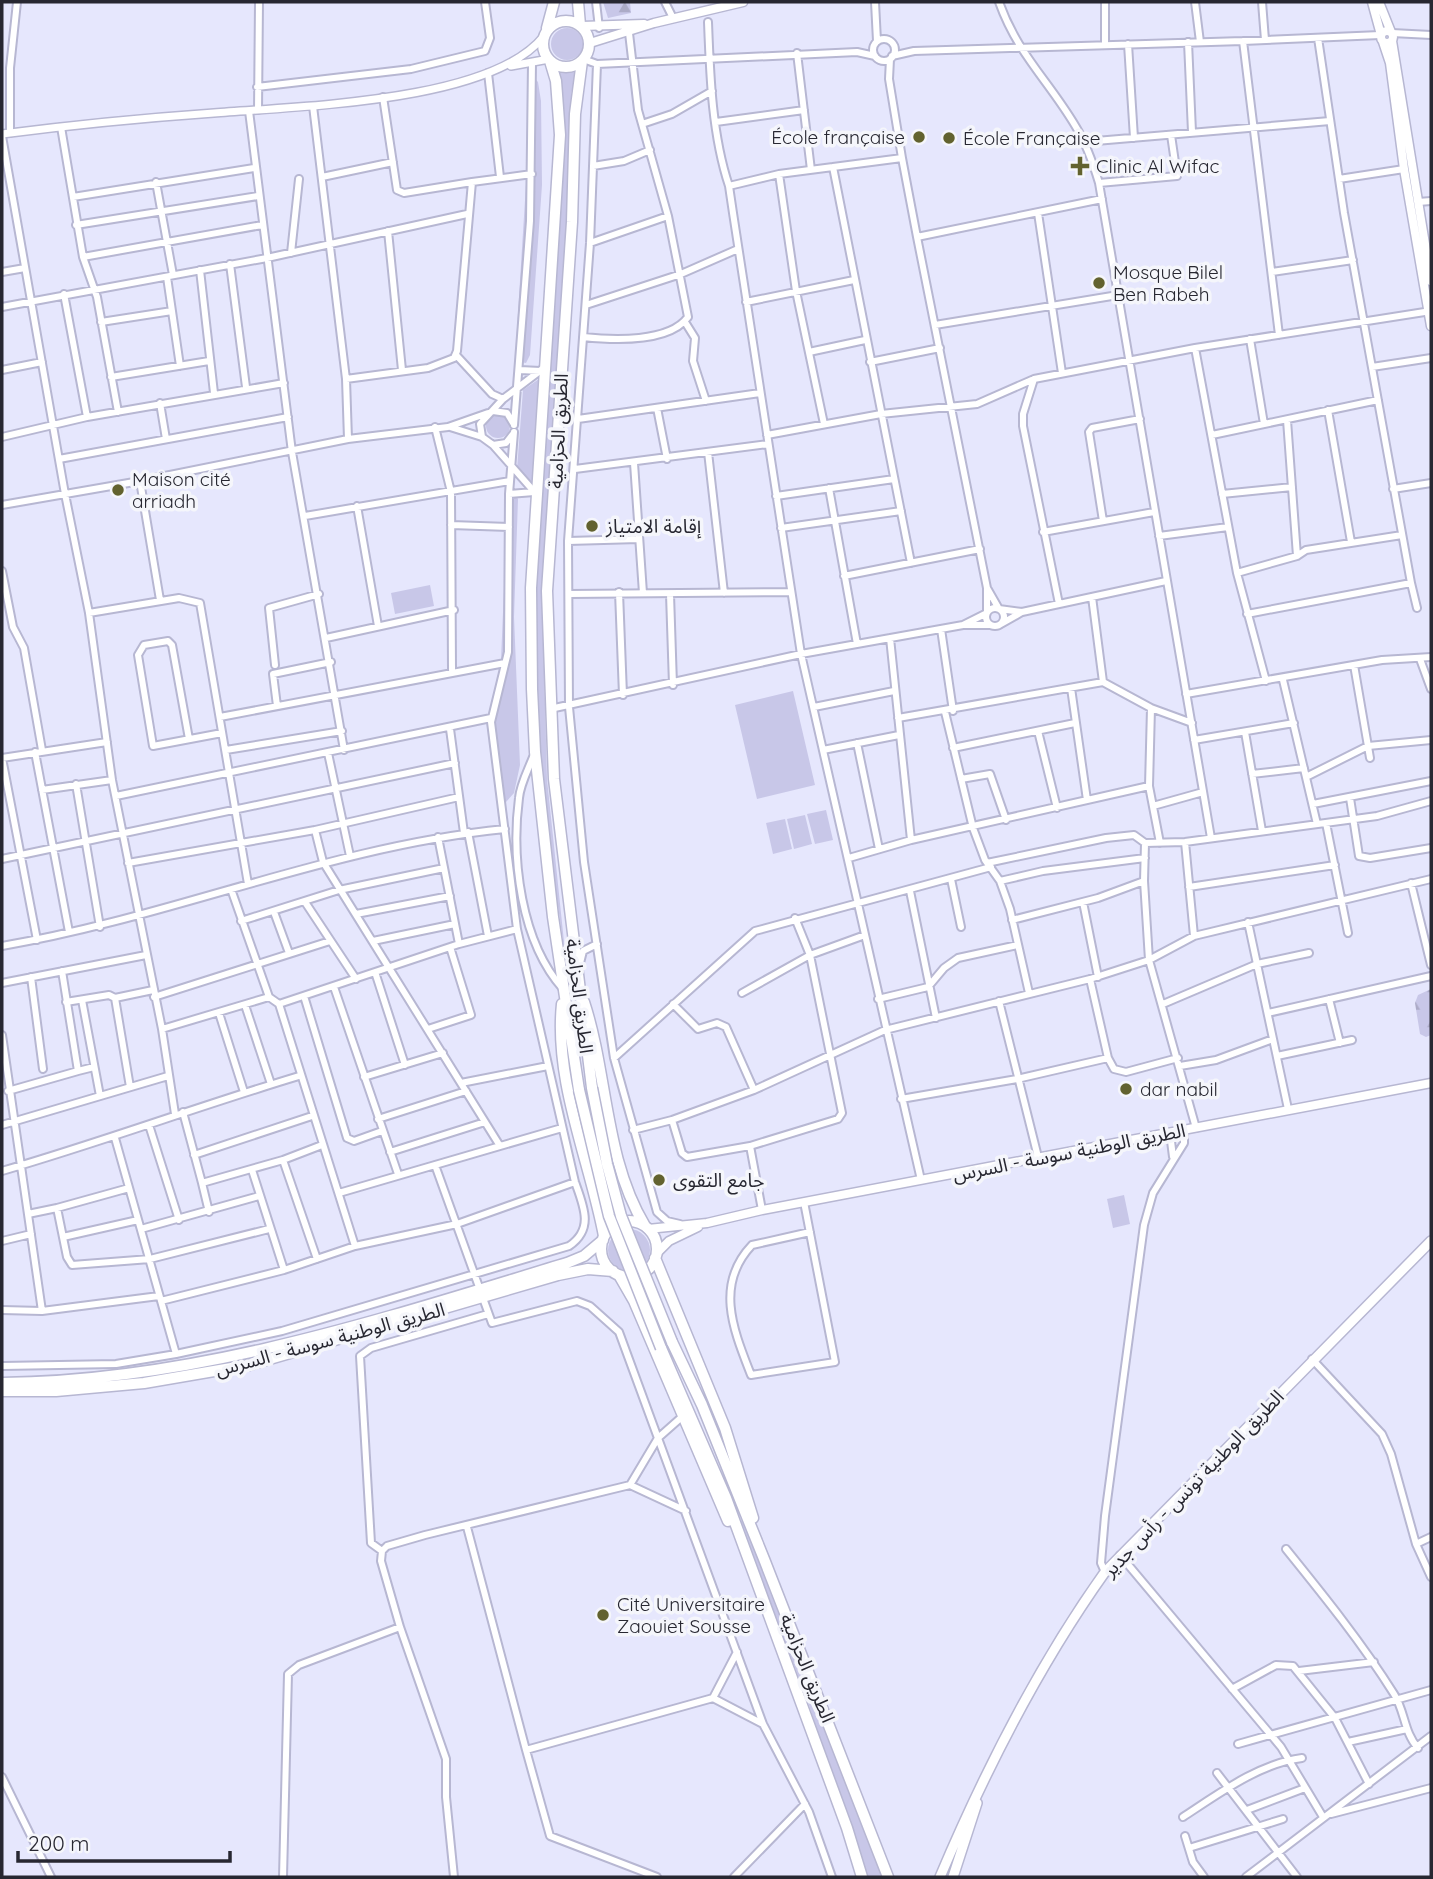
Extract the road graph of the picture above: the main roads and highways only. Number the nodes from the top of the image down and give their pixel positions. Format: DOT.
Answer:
graph roads {
  1 [pos="554,2"];
  2 [pos="578,2"];
  3 [pos="743,2"];
  4 [pos="1372,2"];
  5 [pos="1379,2"];
  6 [pos="654,23"];
  7 [pos="581,26"];
  8 [pos="545,35"];
  9 [pos="1387,38"];
  10 [pos="590,43"];
  11 [pos="550,60"];
  12 [pos="583,60"];
  13 [pos="1431,281"];
  14 [pos="1428,291"];
  15 [pos="1430,312"];
  16 [pos="1431,326"];
  17 [pos="579,986"];
  18 [pos="563,989"];
  19 [pos="1431,1083"];
  20 [pos="707,1223"];
  21 [pos="646,1228"];
  22 [pos="603,1238"];
  23 [pos="1431,1241"];
  24 [pos="656,1256"];
  25 [pos="616,1273"];
  26 [pos="480,1294"];
  27 [pos="2,1382"];
  28 [pos="2,1391"];
  29 [pos="764,1559"];
  30 [pos="749,1566"];
  31 [pos="979,1794"];
  32 [pos="862,1877"];
  33 [pos="888,1877"];
  34 [pos="940,1877"];
  35 [pos="953,1877"];
  1 -- 8 [label="highway, الطريق الحزامية"];
  2 -- 7 [label="highway"];
  3 -- 6 [label="main road"];
  4 -- 9 [label="main road"];
  5 -- 9 [label="main road"];
  6 -- 7 [label="main road"];
  6 -- 10 [label="main road"];
  7 -- 8 [label="highway"];
  7 -- 10 [label="highway"];
  8 -- 11 [label="highway, الطريق الحزامية"];
  9 -- 13 [label="main road"];
  9 -- 14 [label="main road"];
  10 -- 12 [label="highway, الطريق الحزامية"];
  11 -- 12 [label="highway"];
  11 -- 18 [label="highway, الطريق الحزامية"];
  12 -- 17 [label="highway, الطريق الحزامية"];
  14 -- 15 [label="main road"];
  15 -- 16 [label="main road"];
  17 -- 21 [label="highway"];
  17 -- 29 [label="highway, الطريق الحزامية, bridge"];
  18 -- 22 [label="highway"];
  18 -- 30 [label="highway, الطريق الحزامية, bridge"];
  19 -- 20 [label="main road, الطريق الوطنية سوسة - السرس"];
  20 -- 21 [label="main road, الطريق الوطنية سوسة - السرس"];
  20 -- 24 [label="main road, الطريق الوطنية سوسة - السرس"];
  21 -- 22 [label="highway"];
  21 -- 24 [label="highway"];
  22 -- 25 [label="highway"];
  22 -- 26 [label="highway, الطريق الوطنية سوسة - السرس"];
  23 -- 31 [label="main road, الطريق الوطنية تونس - رأس جدير"];
  24 -- 25 [label="highway"];
  24 -- 29 [label="highway"];
  25 -- 26 [label="highway, الطريق الوطنية سوسة - السرس"];
  25 -- 30 [label="highway"];
  26 -- 27 [label="highway, الطريق الوطنية سوسة - السرس"];
  26 -- 28 [label="highway, الطريق الوطنية سوسة - السرس"];
  29 -- 33 [label="highway, الطريق الحزامية"];
  30 -- 32 [label="highway, الطريق الحزامية"];
  31 -- 34 [label="main road, الطريق الوطنية تونس - رأس جدير"];
  31 -- 35 [label="main road, الطريق الوطنية تونس - رأس جدير"];
}
